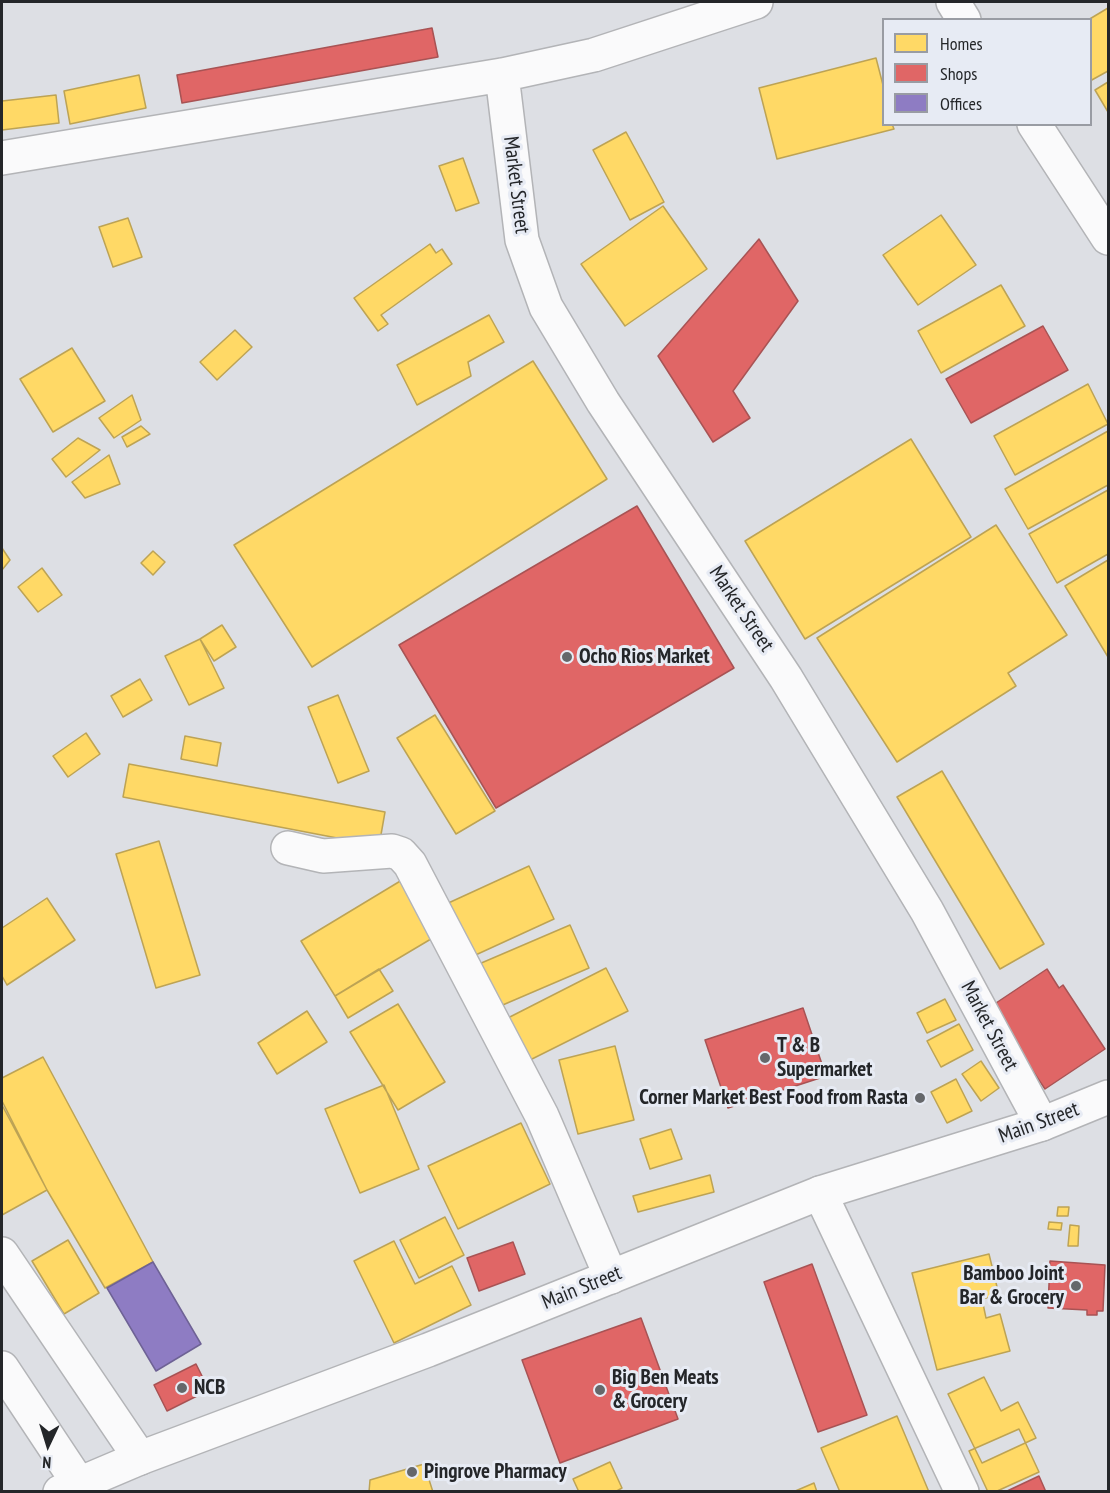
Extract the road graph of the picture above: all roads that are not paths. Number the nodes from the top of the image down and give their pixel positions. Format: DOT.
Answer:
graph roads {
  1 [pos="756,2"];
  2 [pos="953,2"];
  3 [pos="963,18"];
  4 [pos="502,75"];
  5 [pos="1035,126"];
  6 [pos="2,158"];
  7 [pos="1108,238"];
  8 [pos="288,848"];
  9 [pos="1108,1097"];
  10 [pos="1042,1124"];
  11 [pos="820,1193"];
  12 [pos="2,1254"];
  13 [pos="611,1277"];
  14 [pos="2,1368"];
  15 [pos="140,1458"];
  16 [pos="70,1488"];
  17 [pos="962,1491"];
  1 -- 4 [label="street"];
  2 -- 3 [label="street"];
  4 -- 6 [label="street"];
  4 -- 10 [label="street, Market Street"];
  5 -- 7 [label="street"];
  8 -- 13 [label="street"];
  9 -- 10 [label="street, Main Street"];
  10 -- 11 [label="street, Main Street"];
  11 -- 13 [label="street, Main Street"];
  11 -- 17 [label="street"];
  12 -- 15 [label="street"];
  13 -- 15 [label="street, Main Street"];
  14 -- 16 [label="street"];
  15 -- 16 [label="street, Main Street"];
}
